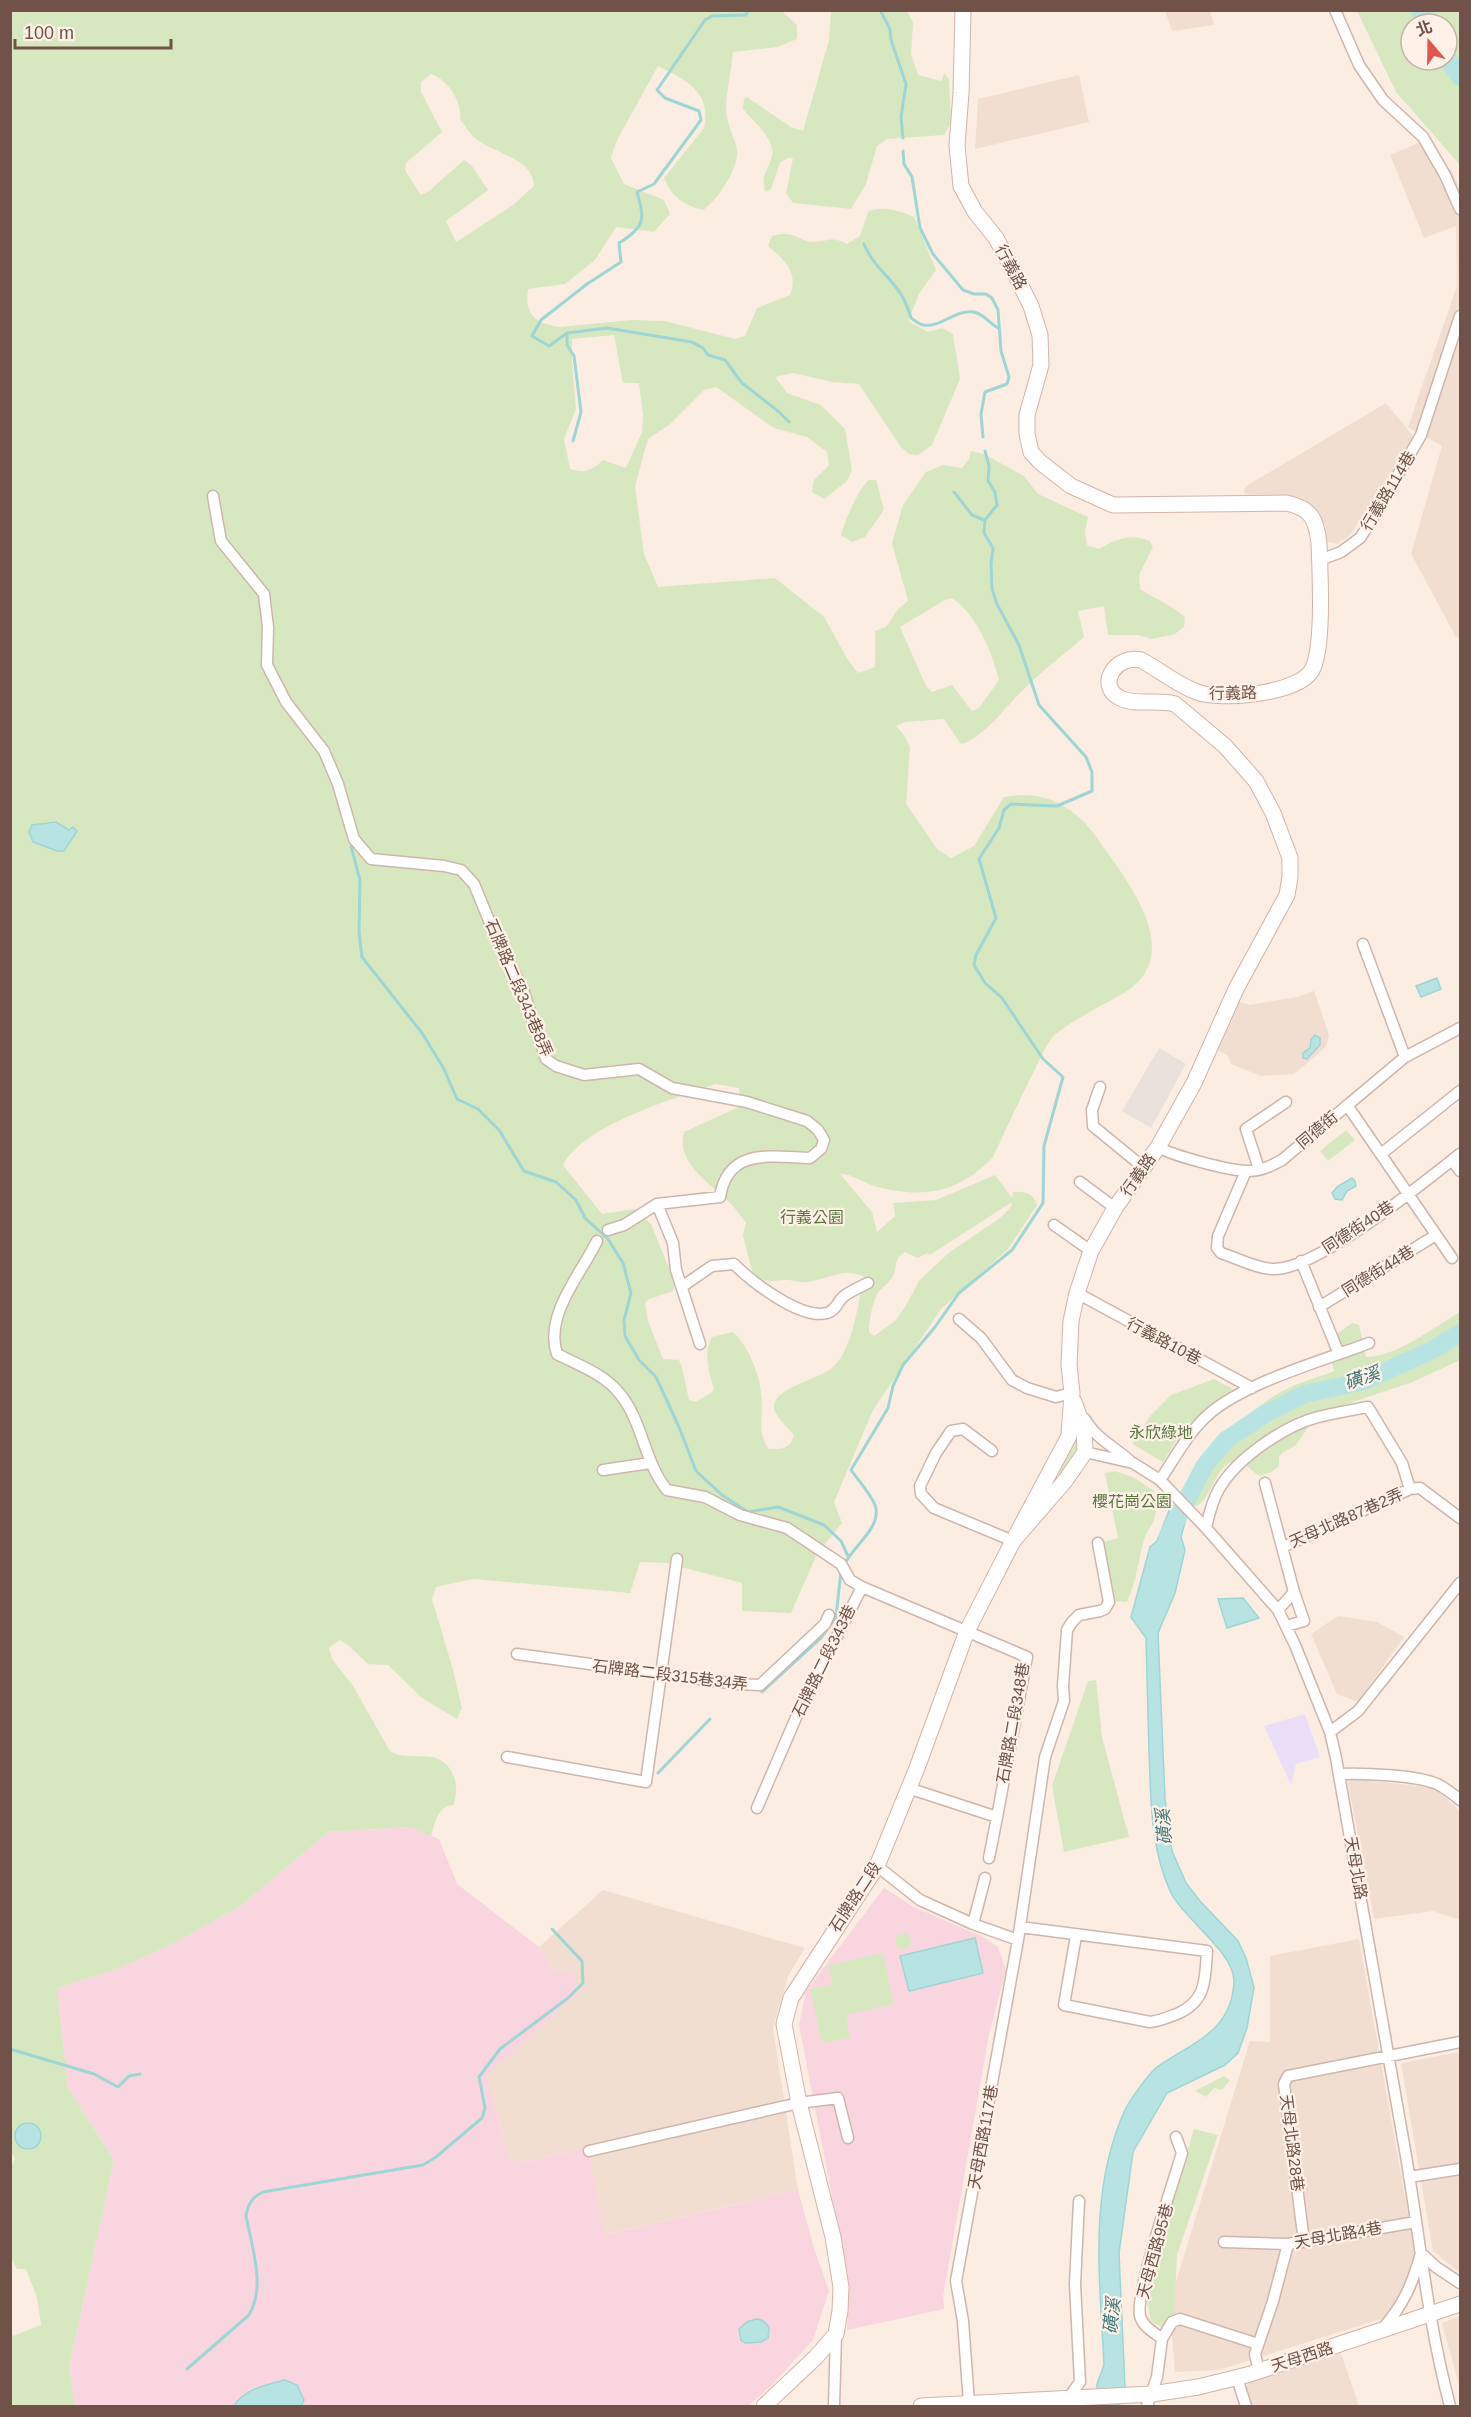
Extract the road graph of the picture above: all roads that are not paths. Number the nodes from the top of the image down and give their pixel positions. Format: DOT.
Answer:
graph roads {
  1 [pos="963,10"];
  2 [pos="1335,10"];
  3 [pos="1461,209"];
  4 [pos="1461,316"];
  5 [pos="213,496"];
  6 [pos="1320,560"];
  7 [pos="1363,944"];
  8 [pos="1461,1028"];
  9 [pos="1405,1057"];
  10 [pos="1100,1087"];
  11 [pos="1461,1091"];
  12 [pos="1286,1102"];
  13 [pos="1347,1105"];
  14 [pos="1158,1147"];
  15 [pos="1381,1154"];
  16 [pos="1456,1157"];
  17 [pos="1143,1167"];
  18 [pos="1259,1169"];
  19 [pos="1246,1171"];
  20 [pos="1461,1172"];
  21 [pos="1080,1182"];
  22 [pos="1408,1194"];
  23 [pos="657,1204"];
  24 [pos="1115,1208"];
  25 [pos="1054,1225"];
  26 [pos="608,1230"];
  27 [pos="1436,1235"];
  28 [pos="597,1240"];
  29 [pos="1091,1251"];
  30 [pos="1452,1258"];
  31 [pos="1301,1261"];
  32 [pos="868,1283"];
  33 [pos="683,1286"];
  34 [pos="1077,1293"];
  35 [pos="1319,1307"];
  36 [pos="959,1319"];
  37 [pos="1369,1343"];
  38 [pos="700,1344"];
  39 [pos="1340,1354"];
  40 [pos="1252,1388"];
  41 [pos="1072,1393"];
  42 [pos="992,1451"];
  43 [pos="1085,1452"];
  44 [pos="650,1463"];
  45 [pos="1133,1463"];
  46 [pos="603,1470"];
  47 [pos="1160,1480"];
  48 [pos="1265,1483"];
  49 [pos="1410,1489"];
  50 [pos="1461,1518"];
  51 [pos="1202,1525"];
  52 [pos="1013,1541"];
  53 [pos="1098,1543"];
  54 [pos="1283,1547"];
  55 [pos="677,1559"];
  56 [pos="1461,1583"];
  57 [pos="862,1587"];
  58 [pos="1294,1592"];
  59 [pos="1278,1610"];
  60 [pos="829,1616"];
  61 [pos="1286,1626"];
  62 [pos="967,1631"];
  63 [pos="517,1654"];
  64 [pos="660,1673"];
  65 [pos="1330,1732"];
  66 [pos="507,1757"];
  67 [pos="1339,1774"];
  68 [pos="908,1788"];
  69 [pos="1461,1800"];
  70 [pos="757,1808"];
  71 [pos="997,1817"];
  72 [pos="989,1858"];
  73 [pos="877,1866"];
  74 [pos="985,1878"];
  75 [pos="973,1924"];
  76 [pos="1020,1927"];
  77 [pos="1076,1936"];
  78 [pos="1018,1940"];
  79 [pos="1461,2042"];
  80 [pos="1389,2056"];
  81 [pos="799,2103"];
  82 [pos="1176,2137"];
  83 [pos="848,2138"];
  84 [pos="589,2151"];
  85 [pos="1461,2169"];
  86 [pos="1409,2177"];
  87 [pos="1079,2201"];
  88 [pos="1416,2222"];
  89 [pos="1224,2242"];
  90 [pos="1304,2242"];
  91 [pos="1288,2244"];
  92 [pos="1421,2253"];
  93 [pos="1461,2283"];
  94 [pos="1461,2304"];
  95 [pos="1429,2315"];
  96 [pos="1380,2331"];
  97 [pos="836,2334"];
  98 [pos="1162,2339"];
  99 [pos="1258,2344"];
  100 [pos="1259,2371"];
  101 [pos="1238,2378"];
  102 [pos="1147,2398"];
  103 [pos="1072,2400"];
  104 [pos="969,2403"];
  105 [pos="764,2406"];
  106 [pos="834,2406"];
  107 [pos="921,2406"];
  108 [pos="1246,2406"];
  109 [pos="1450,2406"];
  1 -- 6 [label="street, 行義路"];
  2 -- 3 [label="street"];
  4 -- 6 [label="street, 行義路114巷"];
  5 -- 23 [label="street, 石牌路二段343巷8弄"];
  6 -- 14 [label="street, 行義路"];
  7 -- 9 [label="street"];
  8 -- 9 [label="street, 同德街"];
  9 -- 13 [label="street, 同德街"];
  10 -- 17 [label="street"];
  11 -- 15 [label="street"];
  12 -- 18 [label="street"];
  13 -- 15 [label="street"];
  13 -- 18 [label="street, 同德街"];
  14 -- 17 [label="street, 行義路"];
  14 -- 19 [label="street, 同德街"];
  15 -- 22 [label="street"];
  16 -- 20 [label="street"];
  16 -- 22 [label="street, 同德街40巷"];
  17 -- 24 [label="street, 行義路"];
  18 -- 19 [label="street, 同德街"];
  19 -- 31 [label="street, 同德街40巷"];
  21 -- 24 [label="street"];
  22 -- 27 [label="street"];
  22 -- 31 [label="street, 同德街40巷"];
  23 -- 26 [label="street, 石牌路二段343巷8弄"];
  23 -- 33 [label="street"];
  24 -- 29 [label="street, 行義路"];
  25 -- 29 [label="street"];
  27 -- 30 [label="street"];
  27 -- 35 [label="street, 同德街44巷"];
  28 -- 44 [label="street"];
  29 -- 34 [label="street, 行義路"];
  31 -- 35 [label="street"];
  32 -- 33 [label="street"];
  33 -- 38 [label="street"];
  34 -- 40 [label="street, 行義路10巷"];
  34 -- 41 [label="street, 行義路"];
  35 -- 39 [label="street"];
  36 -- 41 [label="street"];
  37 -- 39 [label="street"];
  39 -- 40 [label="street"];
  40 -- 47 [label="street"];
  41 -- 43 [label="street"];
  41 -- 45 [label="street"];
  41 -- 52 [label="street"];
  42 -- 52 [label="street"];
  43 -- 45 [label="street"];
  43 -- 52 [label="street, 石牌路二段"];
  44 -- 46 [label="street"];
  44 -- 57 [label="street"];
  45 -- 47 [label="street"];
  47 -- 51 [label="street, 天母北路"];
  48 -- 54 [label="street, 天母北路87巷2弄"];
  49 -- 50 [label="street"];
  49 -- 51 [label="street"];
  49 -- 54 [label="street, 天母北路87巷2弄"];
  51 -- 59 [label="street, 天母北路"];
  52 -- 62 [label="street, 石牌路二段"];
  53 -- 76 [label="street, 天母西路117巷"];
  54 -- 58 [label="street, 天母北路87巷2弄"];
  55 -- 64 [label="street"];
  56 -- 65 [label="street"];
  57 -- 62 [label="street, 石牌路二段343巷"];
  57 -- 70 [label="street, 石牌路二段343巷"];
  58 -- 59 [label="street"];
  58 -- 61 [label="street, 天母北路87巷2弄"];
  59 -- 61 [label="street, 天母北路"];
  60 -- 64 [label="street, 石牌路二段315巷34弄"];
  61 -- 65 [label="street, 天母北路"];
  62 -- 68 [label="street, 石牌路二段"];
  62 -- 71 [label="street, 石牌路二段348巷"];
  63 -- 64 [label="street, 石牌路二段315巷34弄"];
  64 -- 66 [label="street"];
  65 -- 67 [label="street, 天母北路"];
  67 -- 69 [label="street"];
  67 -- 80 [label="street, 天母北路"];
  68 -- 71 [label="street"];
  68 -- 73 [label="street, 石牌路二段"];
  71 -- 72 [label="street"];
  73 -- 75 [label="street"];
  73 -- 81 [label="street, 石牌路二段"];
  74 -- 75 [label="street"];
  75 -- 78 [label="street"];
  76 -- 77 [label="street"];
  76 -- 78 [label="street, 天母西路117巷"];
  77 -- 77 [label="street"];
  78 -- 104 [label="street, 天母西路117巷"];
  79 -- 80 [label="street"];
  80 -- 86 [label="street, 天母北路"];
  80 -- 90 [label="street, 天母北路28巷"];
  81 -- 83 [label="street"];
  81 -- 84 [label="street"];
  81 -- 97 [label="street, 石牌路二段"];
  82 -- 98 [label="street, 天母西路95巷"];
  85 -- 86 [label="street"];
  86 -- 88 [label="street, 天母北路"];
  87 -- 103 [label="street"];
  88 -- 90 [label="street, 天母北路4巷"];
  88 -- 92 [label="street, 天母北路"];
  89 -- 91 [label="street, 天母北路4巷"];
  90 -- 91 [label="street, 天母北路4巷"];
  91 -- 99 [label="street"];
  92 -- 93 [label="street"];
  92 -- 95 [label="street, 天母北路"];
  92 -- 96 [label="street, 天母北路"];
  94 -- 95 [label="street, 天母西路"];
  95 -- 96 [label="street, 天母西路"];
  95 -- 109 [label="street, 天母北路"];
  96 -- 100 [label="street, 天母西路"];
  97 -- 105 [label="street"];
  97 -- 106 [label="street"];
  98 -- 99 [label="street"];
  98 -- 102 [label="street"];
  99 -- 100 [label="street"];
  100 -- 101 [label="street, 天母西路"];
  101 -- 102 [label="street, 天母西路"];
  101 -- 108 [label="street"];
  102 -- 103 [label="street, 天母西路"];
  103 -- 104 [label="street"];
  104 -- 107 [label="street"];
}
